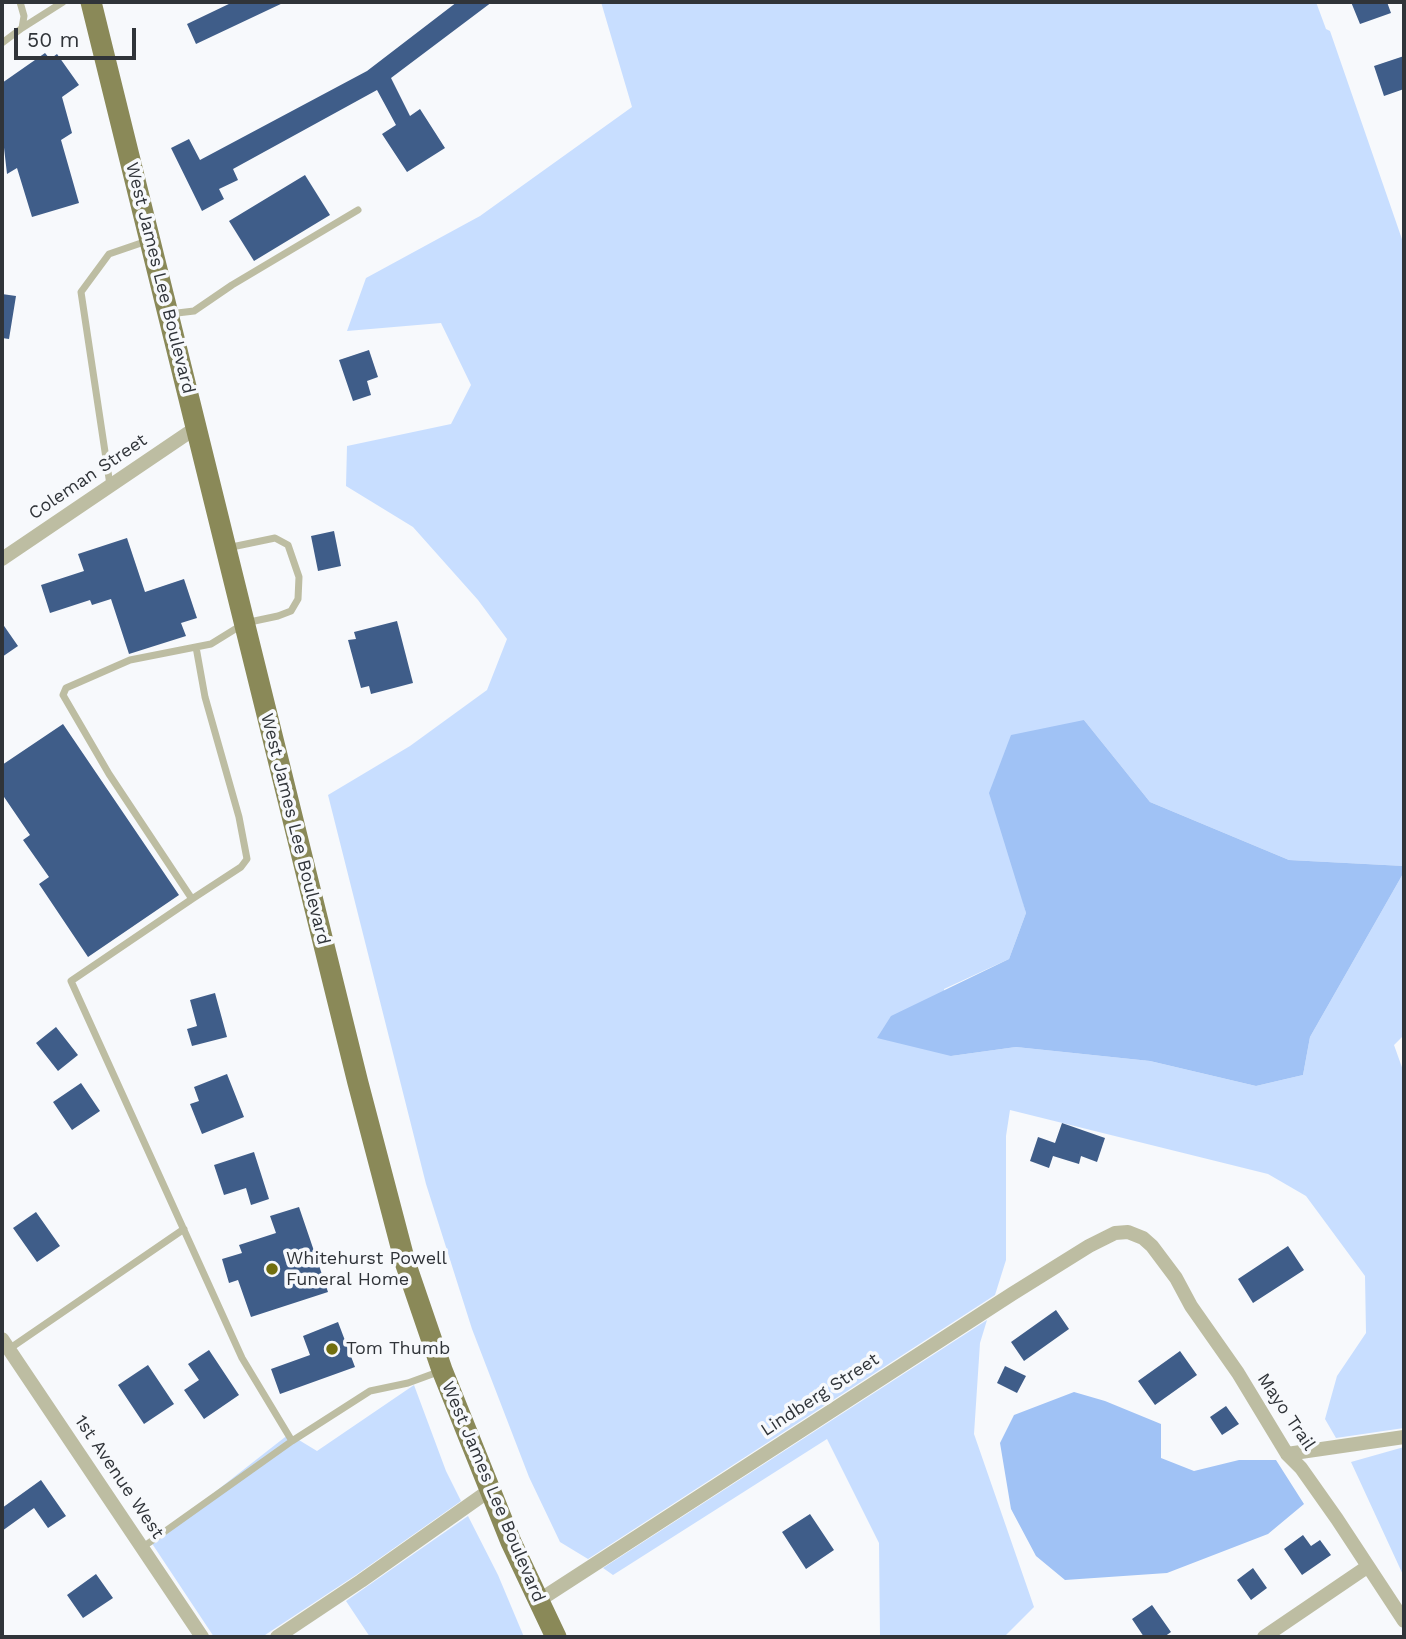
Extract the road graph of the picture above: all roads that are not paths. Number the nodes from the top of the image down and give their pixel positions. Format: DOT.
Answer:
graph roads {
  1 [pos="20,2"];
  2 [pos="63,2"];
  3 [pos="91,2"];
  4 [pos="22,28"];
  5 [pos="2,43"];
  6 [pos="358,210"];
  7 [pos="150,240"];
  8 [pos="168,314"];
  9 [pos="197,427"];
  10 [pos="110,485"];
  11 [pos="226,548"];
  12 [pos="2,559"];
  13 [pos="245,623"];
  14 [pos="196,647"];
  15 [pos="192,899"];
  16 [pos="184,1229"];
  17 [pos="1128,1232"];
  18 [pos="4,1348"];
  19 [pos="442,1370"];
  20 [pos="1404,1437"];
  21 [pos="292,1441"];
  22 [pos="1287,1454"];
  23 [pos="490,1490"];
  24 [pos="143,1547"];
  25 [pos="1367,1567"];
  26 [pos="538,1601"];
  27 [pos="1404,1622"];
  28 [pos="202,1637"];
  29 [pos="277,1637"];
  30 [pos="556,1637"];
  31 [pos="1264,1637"];
  1 -- 4 [label="lane"];
  2 -- 4 [label="lane"];
  3 -- 7 [label="main road, West James Lee Boulevard"];
  4 -- 5 [label="lane"];
  6 -- 8 [label="lane"];
  7 -- 8 [label="main road, West James Lee Boulevard"];
  7 -- 10 [label="lane"];
  8 -- 9 [label="main road, West James Lee Boulevard"];
  9 -- 10 [label="street, Coleman Street"];
  9 -- 11 [label="main road, West James Lee Boulevard"];
  10 -- 12 [label="street, Coleman Street"];
  11 -- 13 [label="main road, West James Lee Boulevard"];
  11 -- 13 [label="lane"];
  13 -- 14 [label="lane"];
  13 -- 19 [label="main road, West James Lee Boulevard"];
  14 -- 15 [label="lane"];
  14 -- 15 [label="lane"];
  15 -- 16 [label="lane"];
  16 -- 18 [label="lane"];
  16 -- 21 [label="lane"];
  17 -- 22 [label="street, Mayo Trail"];
  17 -- 26 [label="street, Lindberg Street"];
  18 -- 24 [label="street, 1st Avenue West"];
  19 -- 21 [label="lane"];
  19 -- 23 [label="main road, West James Lee Boulevard"];
  20 -- 22 [label="street"];
  21 -- 24 [label="lane"];
  22 -- 25 [label="street, Mayo Trail"];
  23 -- 26 [label="main road, West James Lee Boulevard"];
  23 -- 29 [label="street"];
  24 -- 28 [label="street, 1st Avenue West"];
  25 -- 27 [label="street, Mayo Trail"];
  25 -- 31 [label="street"];
  26 -- 30 [label="main road, West James Lee Boulevard"];
}
